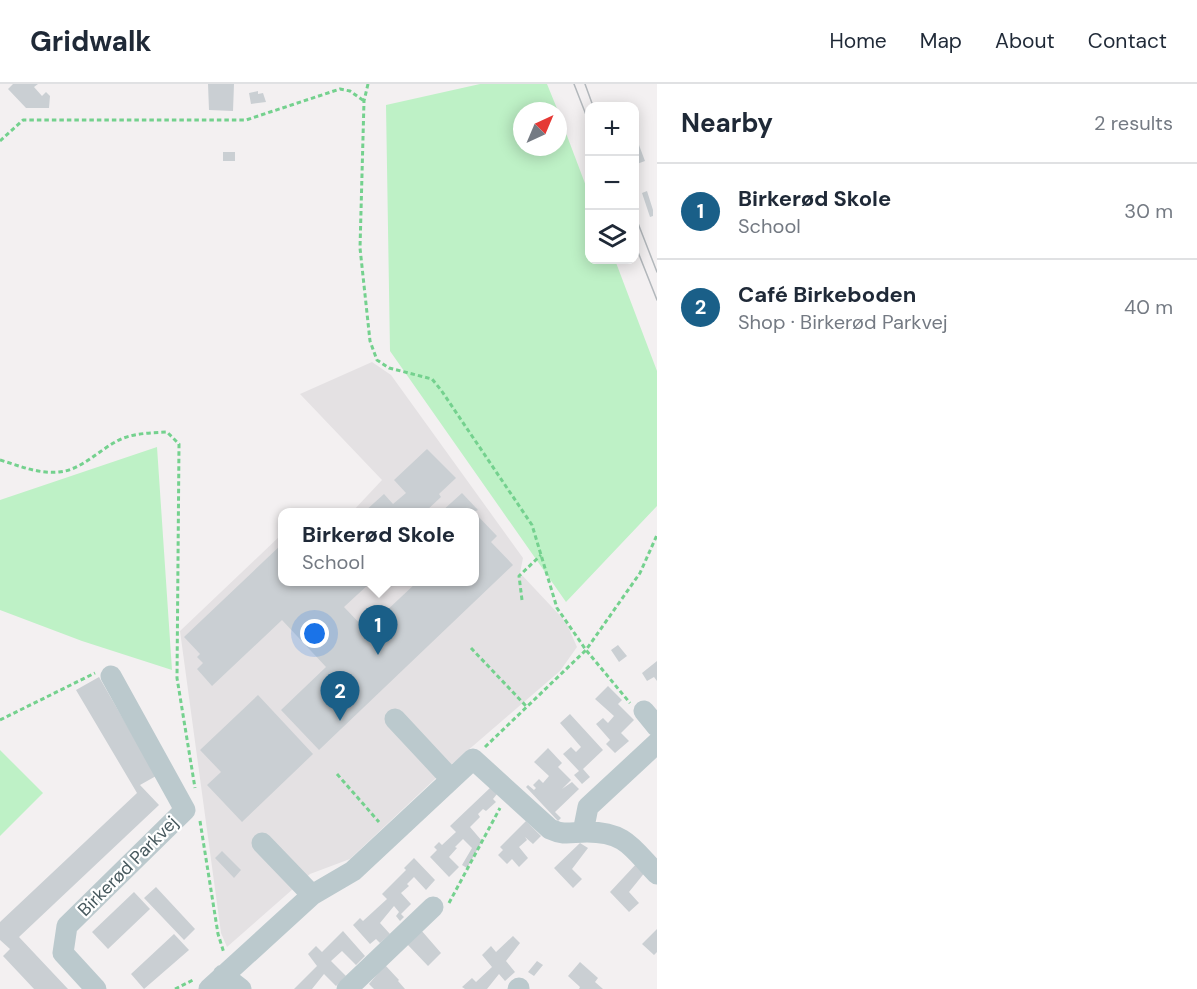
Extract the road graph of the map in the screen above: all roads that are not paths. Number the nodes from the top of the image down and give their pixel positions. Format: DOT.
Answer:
graph roads {
  1 [pos="111,676"];
  2 [pos="644,711"];
  3 [pos="395,719"];
  4 [pos="657,727"];
  5 [pos="657,743"];
  6 [pos="450,778"];
  7 [pos="583,832"];
  8 [pos="262,843"];
  9 [pos="657,874"];
  10 [pos="312,895"];
  11 [pos="433,907"];
  12 [pos="219,974"];
  13 [pos="96,989"];
  14 [pos="242,989"];
  15 [pos="347,989"];
  1 -- 13 [label="street, Birkerød Parkvej"];
  2 -- 4 [label="street"];
  3 -- 6 [label="street"];
  5 -- 7 [label="street"];
  6 -- 7 [label="street"];
  6 -- 10 [label="street"];
  7 -- 9 [label="street"];
  8 -- 10 [label="street"];
  10 -- 12 [label="street"];
  11 -- 15 [label="street"];
  12 -- 14 [label="street"];
}
